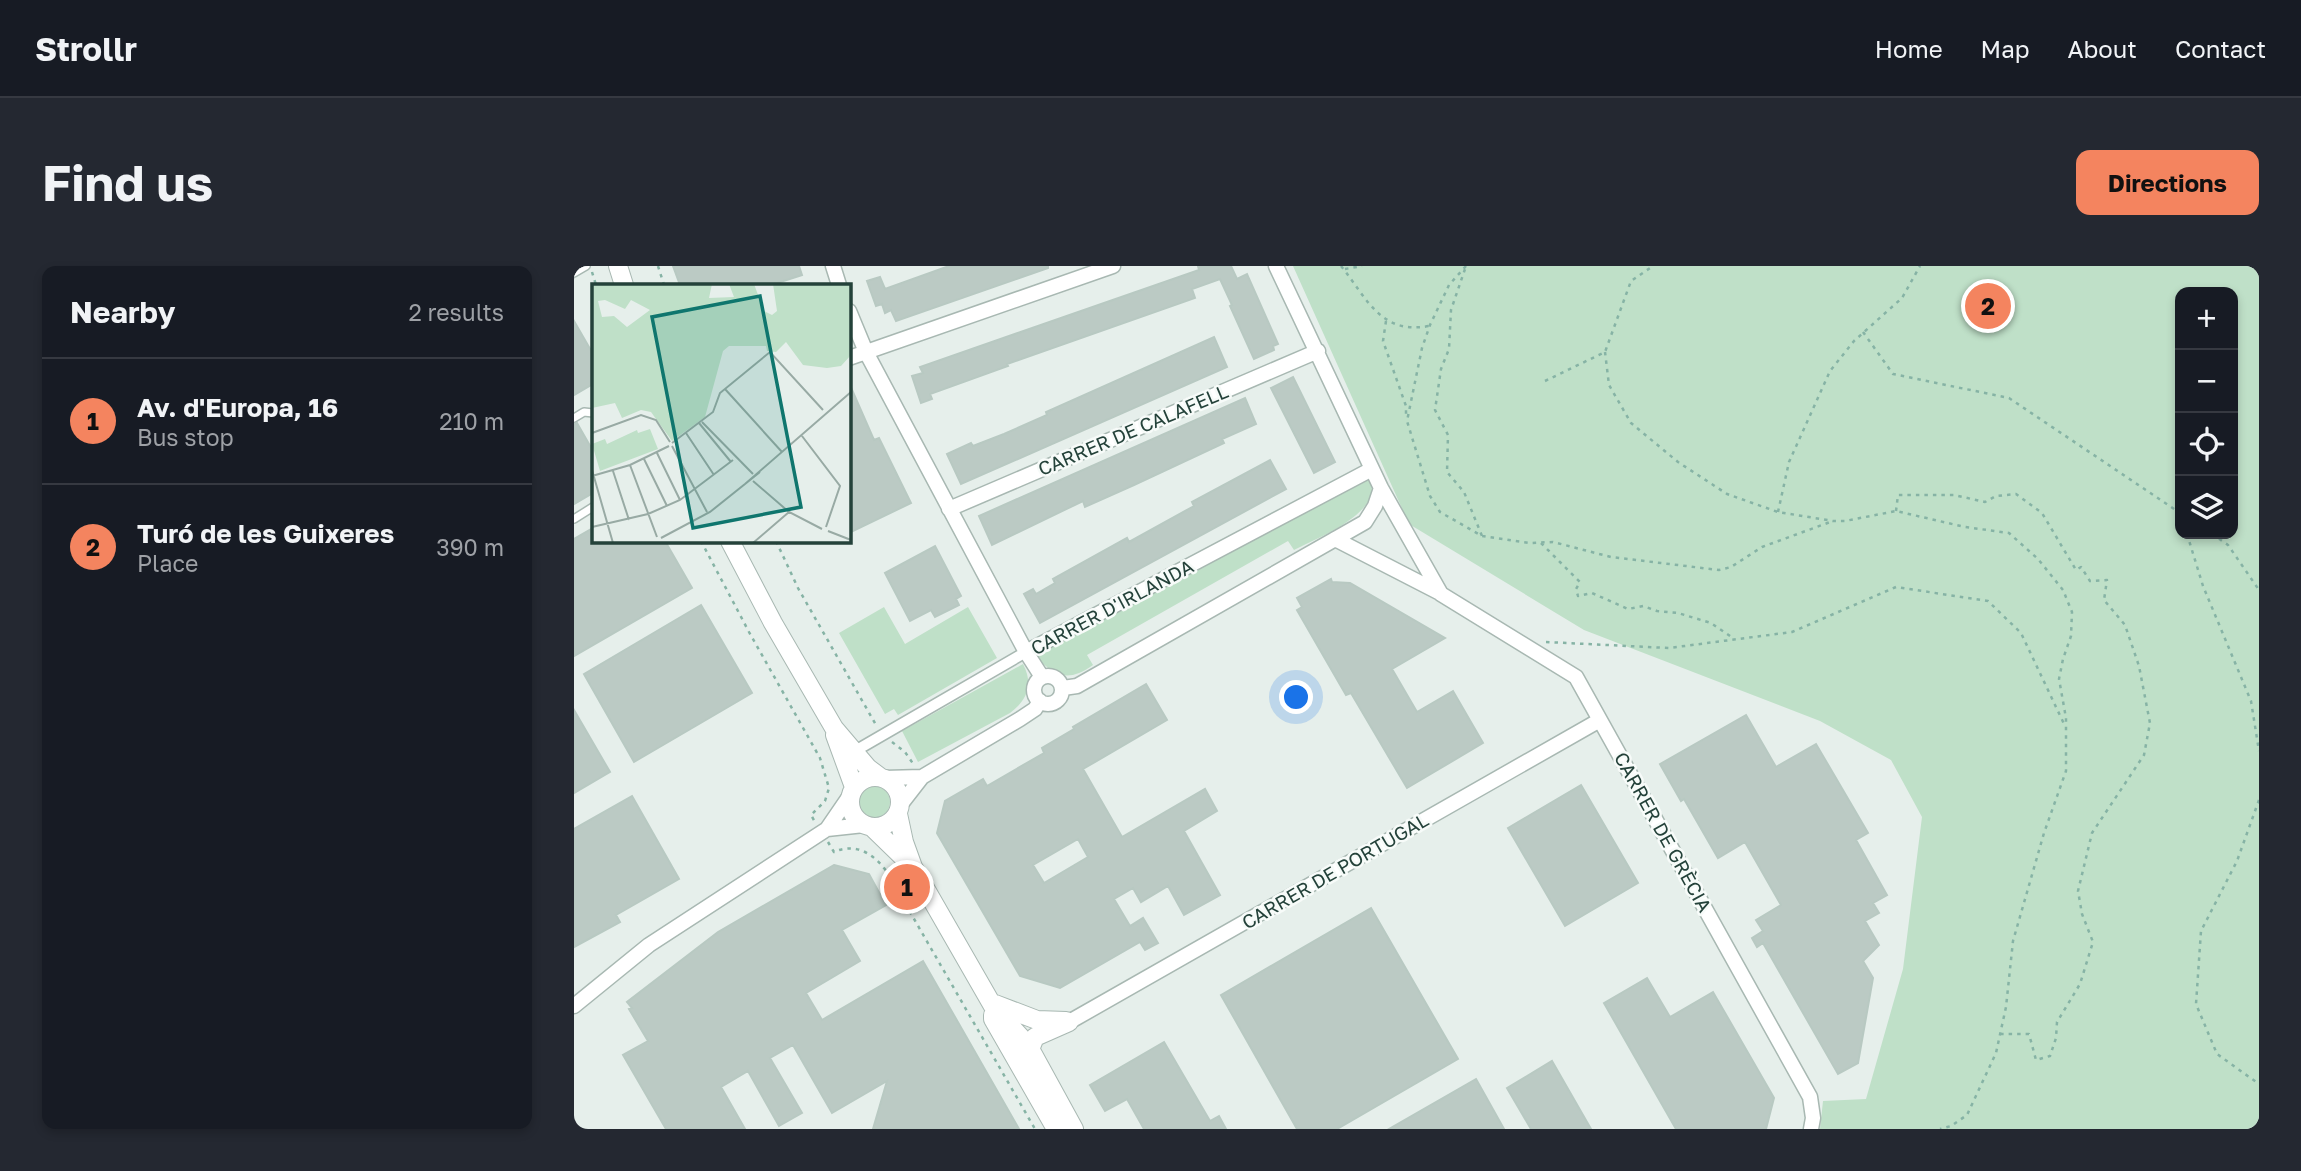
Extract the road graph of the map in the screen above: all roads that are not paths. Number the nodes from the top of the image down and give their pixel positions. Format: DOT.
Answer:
graph roads {
  1 [pos="588,266"];
  2 [pos="618,266"];
  3 [pos="833,266"];
  4 [pos="1113,266"];
  5 [pos="1276,266"];
  6 [pos="574,272"];
  7 [pos="624,284"];
  8 [pos="839,284"];
  9 [pos="850,314"];
  10 [pos="1318,351"];
  11 [pos="866,352"];
  12 [pos="850,358"];
  13 [pos="592,413"];
  14 [pos="574,418"];
  15 [pos="1372,469"];
  16 [pos="1381,488"];
  17 [pos="592,509"];
  18 [pos="949,509"];
  19 [pos="574,519"];
  20 [pos="1335,539"];
  21 [pos="731,542"];
  22 [pos="1441,594"];
  23 [pos="1026,652"];
  24 [pos="1042,677"];
  25 [pos="1063,688"];
  26 [pos="1040,701"];
  27 [pos="1600,720"];
  28 [pos="834,728"];
  29 [pos="855,751"];
  30 [pos="882,777"];
  31 [pos="922,777"];
  32 [pos="853,790"];
  33 [pos="899,809"];
  34 [pos="869,826"];
  35 [pos="827,828"];
  36 [pos="913,867"];
  37 [pos="992,1005"];
  38 [pos="574,1006"];
  39 [pos="1069,1022"];
  40 [pos="1030,1048"];
  41 [pos="1062,1129"];
  42 [pos="1811,1129"];
  1 -- 6 [label="lane"];
  2 -- 7 [label="street"];
  3 -- 8 [label="street"];
  4 -- 11 [label="street"];
  5 -- 10 [label="street, CARRER DE GRÈCIA"];
  9 -- 11 [label="street"];
  10 -- 15 [label="street, CARRER DE GRÈCIA"];
  10 -- 18 [label="street, CARRER DE CALAFELL"];
  11 -- 12 [label="street"];
  11 -- 18 [label="street"];
  13 -- 14 [label="lane"];
  15 -- 16 [label="street, CARRER DE GRÈCIA"];
  15 -- 23 [label="street, CARRER D'IRLANDA"];
  16 -- 20 [label="street"];
  16 -- 22 [label="street, CARRER DE GRÈCIA"];
  17 -- 19 [label="lane"];
  18 -- 23 [label="street"];
  20 -- 22 [label="street, CARRER DE GRÈCIA"];
  20 -- 25 [label="street"];
  21 -- 28 [label="street"];
  22 -- 27 [label="street, CARRER DE GRÈCIA"];
  23 -- 24 [label="street"];
  23 -- 29 [label="street, CARRER D'IRLANDA"];
  24 -- 25 [label="street"];
  24 -- 26 [label="street"];
  25 -- 26 [label="street"];
  26 -- 31 [label="street"];
  27 -- 39 [label="street, CARRER DE PORTUGAL"];
  27 -- 42 [label="street, CARRER DE GRÈCIA"];
  28 -- 29 [label="street"];
  28 -- 32 [label="street"];
  29 -- 30 [label="street"];
  30 -- 31 [label="street"];
  30 -- 32 [label="street"];
  30 -- 33 [label="street"];
  31 -- 33 [label="street"];
  32 -- 34 [label="street"];
  32 -- 35 [label="street"];
  33 -- 34 [label="street"];
  33 -- 36 [label="street"];
  34 -- 35 [label="street"];
  34 -- 36 [label="street"];
  35 -- 38 [label="street"];
  36 -- 37 [label="street"];
  37 -- 39 [label="street"];
  37 -- 40 [label="street"];
  37 -- 41 [label="street"];
  39 -- 40 [label="street"];
  40 -- 41 [label="street"];
}
